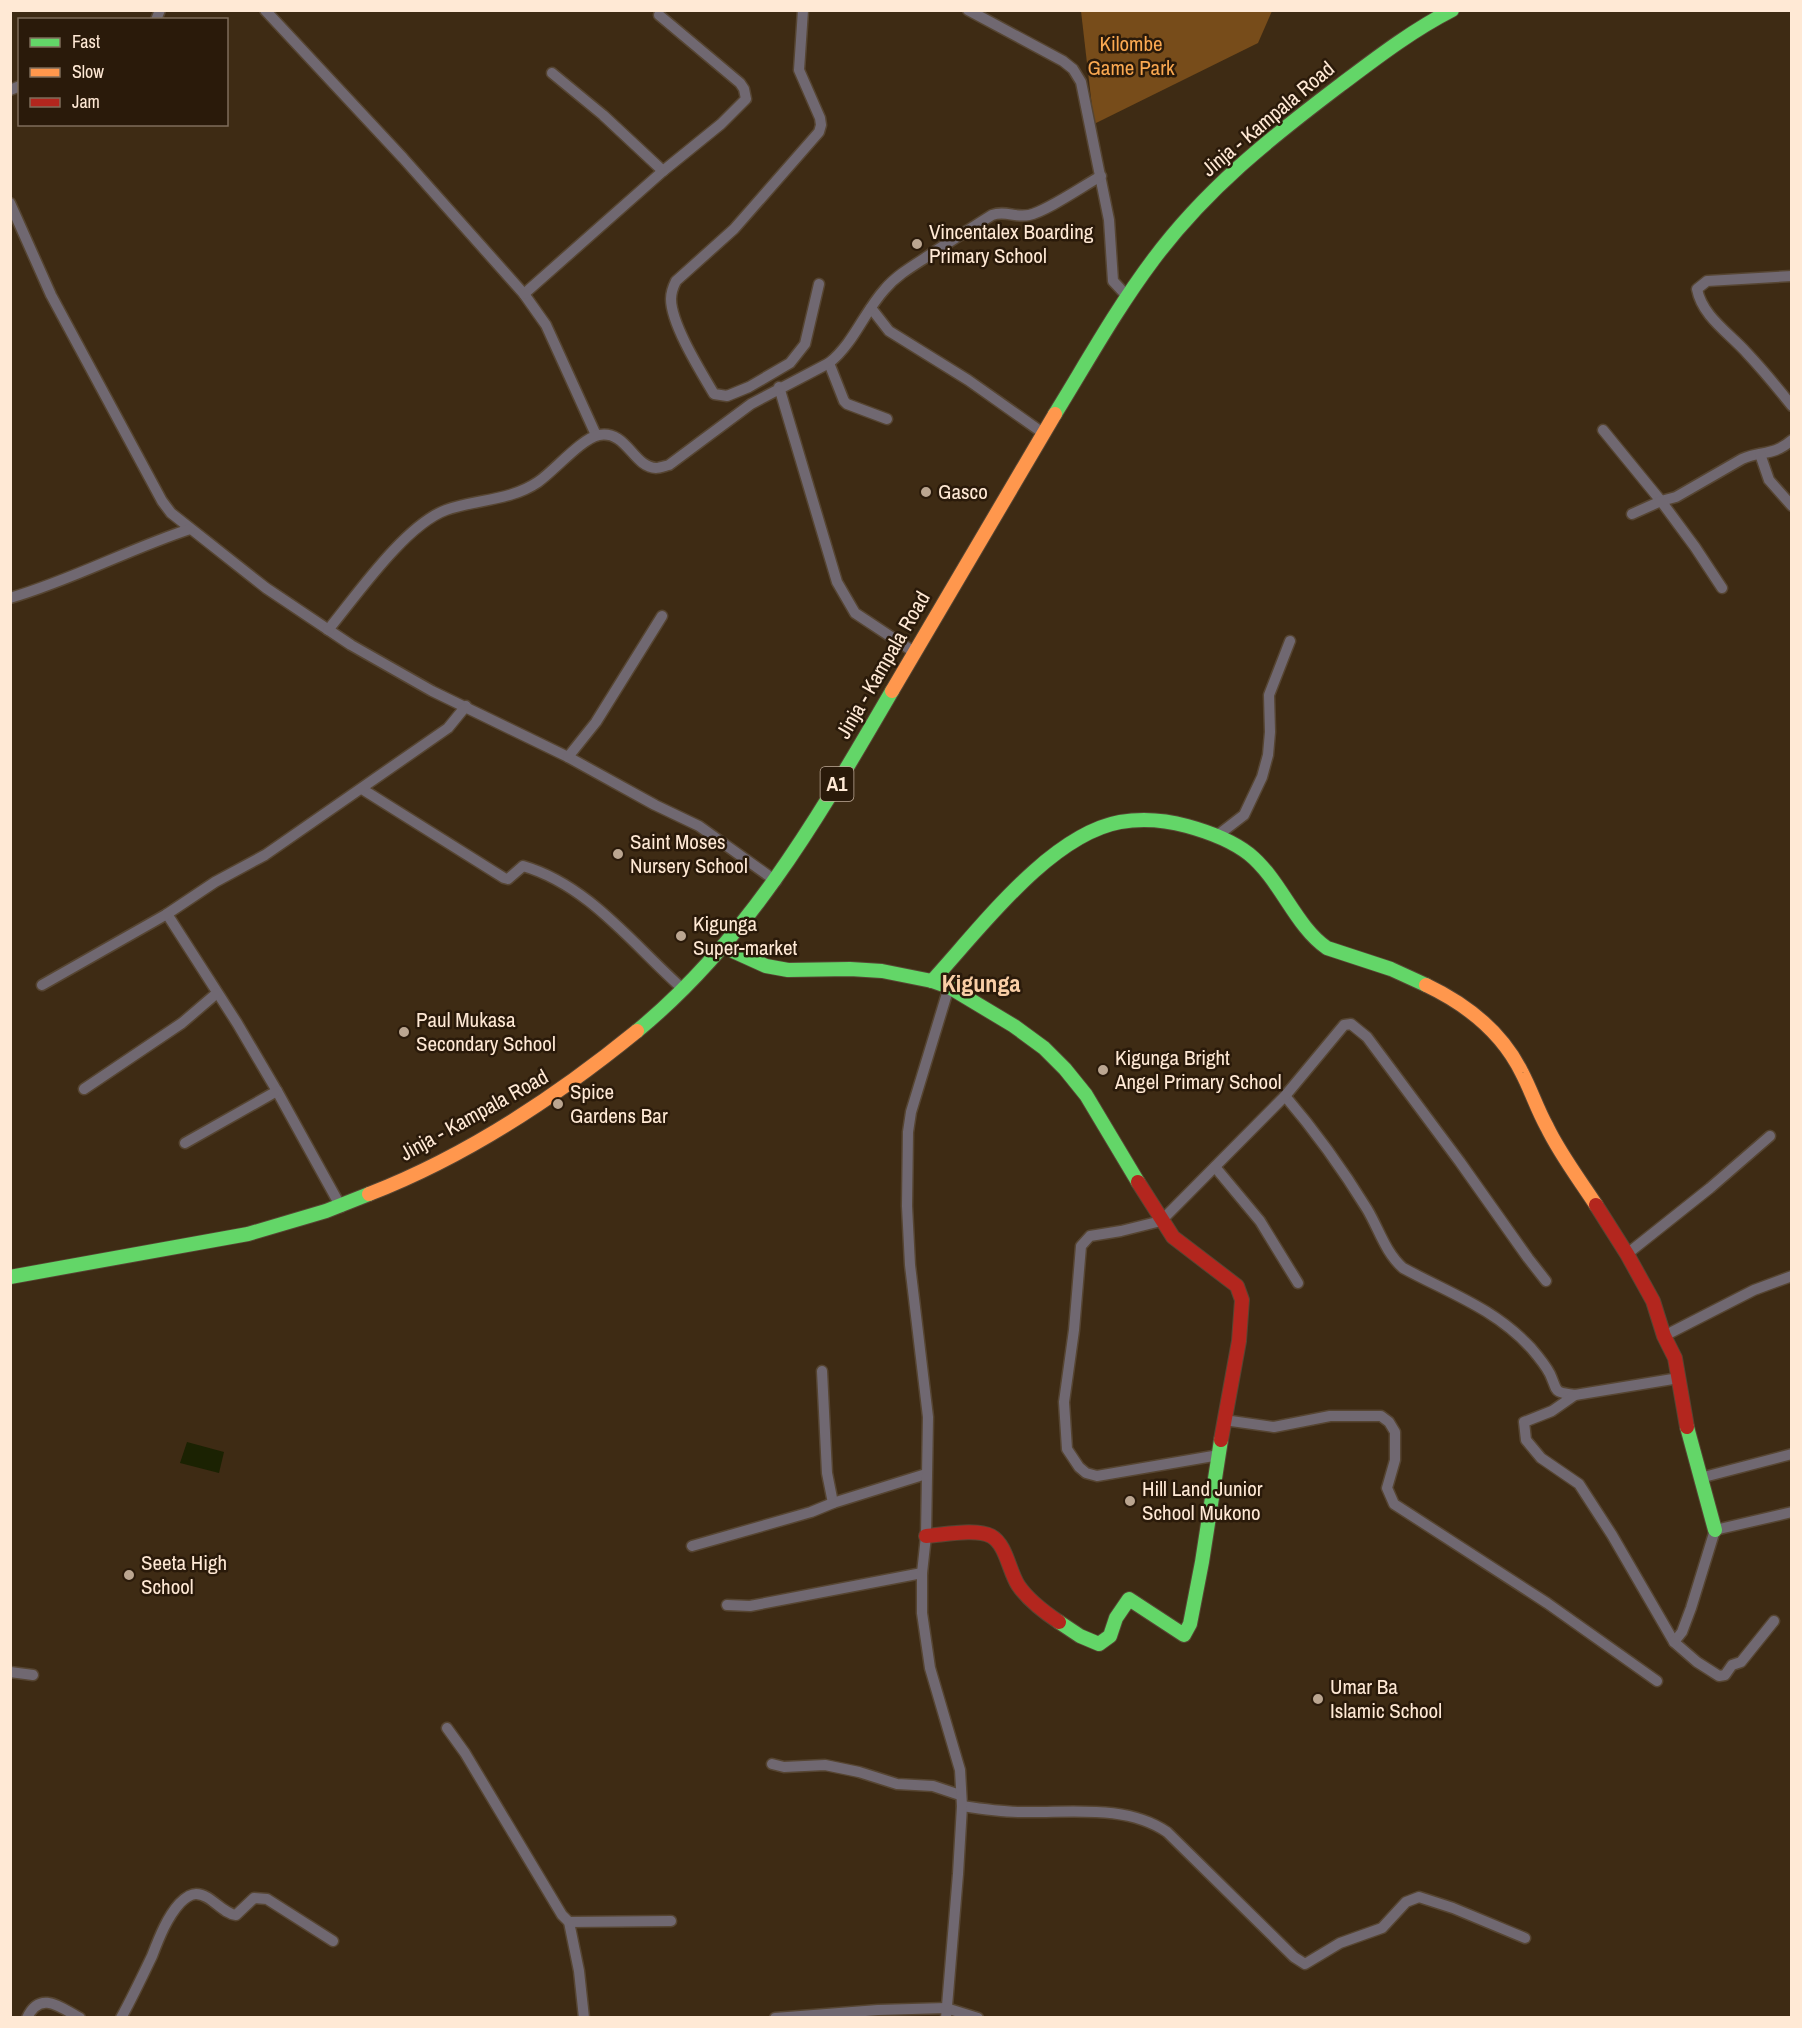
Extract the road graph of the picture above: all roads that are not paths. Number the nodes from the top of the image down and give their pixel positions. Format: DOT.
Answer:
graph roads {
  1 [pos="265,10"];
  2 [pos="803,10"];
  3 [pos="968,10"];
  4 [pos="1452,10"];
  5 [pos="659,15"];
  6 [pos="552,73"];
  7 [pos="663,171"];
  8 [pos="1101,176"];
  9 [pos="10,203"];
  10 [pos="15,219"];
  11 [pos="1791,276"];
  12 [pos="819,284"];
  13 [pos="524,294"];
  14 [pos="1127,296"];
  15 [pos="871,308"];
  16 [pos="829,363"];
  17 [pos="780,387"];
  18 [pos="1791,406"];
  19 [pos="887,419"];
  20 [pos="1602,430"];
  21 [pos="1043,433"];
  22 [pos="596,435"];
  23 [pos="1791,440"];
  24 [pos="1760,454"];
  25 [pos="1661,501"];
  26 [pos="1791,506"];
  27 [pos="1632,514"];
  28 [pos="190,529"];
  29 [pos="1722,588"];
  30 [pos="10,598"];
  31 [pos="662,616"];
  32 [pos="328,630"];
  33 [pos="1290,641"];
  34 [pos="914,652"];
  35 [pos="466,706"];
  36 [pos="568,757"];
  37 [pos="362,789"];
  38 [pos="1218,835"];
  39 [pos="776,881"];
  40 [pos="167,914"];
  41 [pos="724,947"];
  42 [pos="932,981"];
  43 [pos="42,985"];
  44 [pos="949,987"];
  45 [pos="684,990"];
  46 [pos="217,993"];
  47 [pos="84,1089"];
  48 [pos="277,1091"];
  49 [pos="1285,1096"];
  50 [pos="1770,1136"];
  51 [pos="185,1143"];
  52 [pos="1215,1167"];
  53 [pos="341,1207"];
  54 [pos="1161,1221"];
  55 [pos="1627,1254"];
  56 [pos="1791,1276"];
  57 [pos="10,1277"];
  58 [pos="1546,1281"];
  59 [pos="1298,1283"];
  60 [pos="1664,1336"];
  61 [pos="822,1371"];
  62 [pos="1679,1378"];
  63 [pos="1575,1395"];
  64 [pos="1224,1420"];
  65 [pos="1791,1454"];
  66 [pos="1220,1455"];
  67 [pos="926,1474"];
  68 [pos="1700,1478"];
  69 [pos="833,1503"];
  70 [pos="1791,1512"];
  71 [pos="1715,1530"];
  72 [pos="926,1536"];
  73 [pos="692,1546"];
  74 [pos="922,1573"];
  75 [pos="727,1605"];
  76 [pos="1774,1621"];
  77 [pos="1674,1642"];
  78 [pos="10,1672"];
  79 [pos="33,1675"];
  80 [pos="1657,1681"];
  81 [pos="447,1728"];
  82 [pos="772,1764"];
  83 [pos="960,1795"];
  84 [pos="962,1806"];
  85 [pos="671,1921"];
  86 [pos="569,1922"];
  87 [pos="1525,1938"];
  88 [pos="333,1941"];
  89 [pos="946,2013"];
  90 [pos="27,2018"];
  91 [pos="80,2018"];
  92 [pos="121,2018"];
  93 [pos="584,2018"];
  94 [pos="775,2018"];
  95 [pos="978,2018"];
  1 -- 13 [label="street"];
  2 -- 12 [label="street"];
  3 -- 8 [label="street"];
  4 -- 14 [label="main road, Jinja - Kampala Road / A1"];
  5 -- 7 [label="street"];
  6 -- 7 [label="street"];
  7 -- 13 [label="street"];
  8 -- 14 [label="street"];
  8 -- 15 [label="street"];
  9 -- 10 [label="street"];
  10 -- 28 [label="street"];
  11 -- 18 [label="street"];
  13 -- 22 [label="street"];
  14 -- 21 [label="main road, Jinja - Kampala Road / A1"];
  15 -- 16 [label="street"];
  15 -- 21 [label="street"];
  16 -- 17 [label="street"];
  16 -- 19 [label="street"];
  17 -- 22 [label="street"];
  17 -- 34 [label="street"];
  20 -- 25 [label="street"];
  21 -- 34 [label="main road, Jinja - Kampala Road / A1"];
  22 -- 32 [label="street"];
  23 -- 24 [label="street"];
  24 -- 25 [label="street"];
  24 -- 26 [label="street"];
  25 -- 27 [label="street"];
  25 -- 29 [label="street"];
  28 -- 30 [label="street"];
  28 -- 32 [label="street"];
  31 -- 36 [label="street"];
  32 -- 35 [label="street"];
  33 -- 38 [label="street"];
  34 -- 39 [label="main road, Jinja - Kampala Road / A1"];
  35 -- 36 [label="street"];
  35 -- 37 [label="street"];
  36 -- 39 [label="street"];
  37 -- 40 [label="street"];
  37 -- 45 [label="street"];
  38 -- 42 [label="main road"];
  38 -- 55 [label="main road"];
  39 -- 41 [label="main road, Jinja - Kampala Road / A1"];
  40 -- 43 [label="street"];
  40 -- 46 [label="street"];
  41 -- 42 [label="main road"];
  41 -- 45 [label="main road, Jinja - Kampala Road / A1"];
  42 -- 44 [label="main road"];
  44 -- 54 [label="main road"];
  44 -- 67 [label="street"];
  45 -- 53 [label="main road, Jinja - Kampala Road / A1"];
  46 -- 47 [label="street"];
  46 -- 48 [label="street"];
  48 -- 51 [label="street"];
  48 -- 53 [label="street"];
  49 -- 52 [label="street"];
  49 -- 58 [label="street"];
  49 -- 63 [label="street"];
  50 -- 55 [label="street"];
  52 -- 54 [label="street"];
  52 -- 59 [label="street"];
  53 -- 57 [label="main road, Jinja - Kampala Road / A1"];
  54 -- 64 [label="main road"];
  54 -- 66 [label="street"];
  55 -- 60 [label="main road"];
  56 -- 60 [label="street"];
  60 -- 62 [label="main road"];
  61 -- 69 [label="street"];
  62 -- 63 [label="street"];
  62 -- 68 [label="main road"];
  63 -- 77 [label="street"];
  64 -- 66 [label="main road"];
  64 -- 80 [label="street"];
  65 -- 68 [label="street"];
  66 -- 72 [label="main road"];
  67 -- 69 [label="street"];
  67 -- 72 [label="street"];
  68 -- 71 [label="main road"];
  69 -- 73 [label="street"];
  70 -- 71 [label="street"];
  71 -- 77 [label="street"];
  72 -- 74 [label="street"];
  74 -- 75 [label="street"];
  74 -- 83 [label="street"];
  76 -- 77 [label="street"];
  78 -- 79 [label="street"];
  81 -- 86 [label="street"];
  82 -- 83 [label="street"];
  83 -- 84 [label="street"];
  84 -- 87 [label="street"];
  84 -- 89 [label="street"];
  85 -- 86 [label="street"];
  86 -- 93 [label="street"];
  88 -- 92 [label="street"];
  89 -- 94 [label="street"];
  89 -- 95 [label="street"];
  90 -- 91 [label="street"];
}
